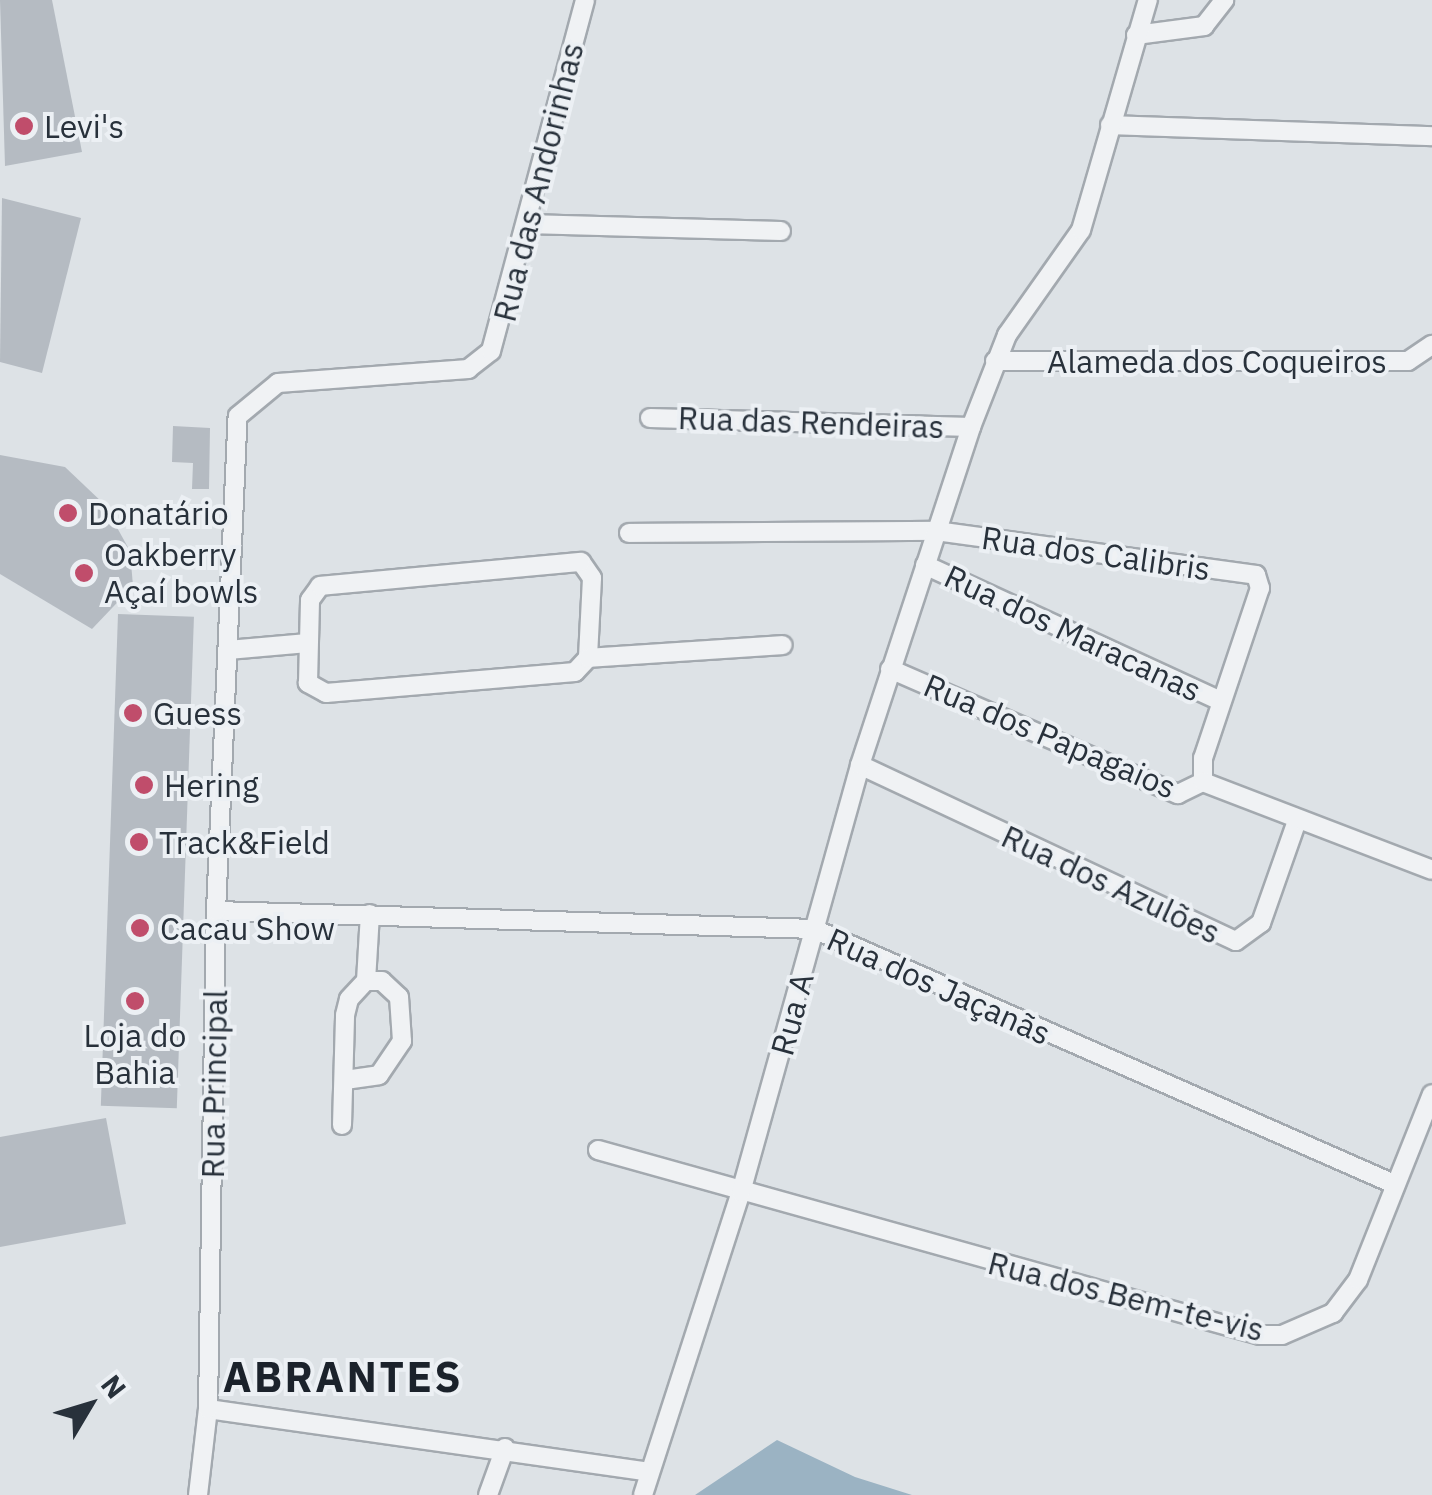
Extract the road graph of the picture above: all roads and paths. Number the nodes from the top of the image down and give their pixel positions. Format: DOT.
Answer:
graph roads {
  1 [pos="585,0"];
  2 [pos="1148,0"];
  3 [pos="1224,0"];
  4 [pos="1136,35"];
  5 [pos="1110,124"];
  6 [pos="1432,136"];
  7 [pos="527,224"];
  8 [pos="781,231"];
  9 [pos="1432,345"];
  10 [pos="995,361"];
  11 [pos="650,418"];
  12 [pos="970,427"];
  13 [pos="236,432"];
  14 [pos="936,532"];
  15 [pos="629,533"];
  16 [pos="925,565"];
  17 [pos="1256,574"];
  18 [pos="308,643"];
  19 [pos="782,645"];
  20 [pos="228,650"];
  21 [pos="582,665"];
  22 [pos="890,669"];
  23 [pos="1220,700"];
  24 [pos="860,765"];
  25 [pos="1203,782"];
  26 [pos="1297,821"];
  27 [pos="1432,870"];
  28 [pos="216,910"];
  29 [pos="370,914"];
  30 [pos="814,929"];
  31 [pos="366,981"];
  32 [pos="344,1080"];
  33 [pos="1432,1094"];
  34 [pos="342,1125"];
  35 [pos="598,1150"];
  36 [pos="1394,1184"];
  37 [pos="741,1192"];
  38 [pos="208,1409"];
  39 [pos="506,1448"];
  40 [pos="650,1472"];
  41 [pos="198,1495"];
  42 [pos="488,1495"];
  43 [pos="643,1495"];
  1 -- 7 [label="street, Rua das Andorinhas"];
  2 -- 4 [label="street, Rua A"];
  3 -- 4 [label="street"];
  4 -- 5 [label="street, Rua A"];
  5 -- 6 [label="street"];
  5 -- 10 [label="street, Rua A"];
  7 -- 8 [label="street"];
  7 -- 13 [label="street, Rua das Andorinhas"];
  9 -- 10 [label="street, Alameda dos Coqueiros"];
  10 -- 12 [label="street, Rua A"];
  11 -- 12 [label="street, Rua das Rendeiras"];
  12 -- 14 [label="street, Rua A"];
  13 -- 20 [label="street, Rua Principal"];
  14 -- 15 [label="street, Rua dos Calibris"];
  14 -- 16 [label="street, Rua A"];
  14 -- 17 [label="street, Rua dos Calibris"];
  16 -- 22 [label="street, Rua A"];
  16 -- 23 [label="street, Rua dos Maracanas"];
  17 -- 23 [label="street, Rua dos Maracanas"];
  18 -- 20 [label="street"];
  18 -- 21 [label="street"];
  18 -- 21 [label="street"];
  19 -- 21 [label="street"];
  20 -- 28 [label="street, Rua Principal"];
  22 -- 24 [label="street, Rua A"];
  22 -- 25 [label="street, Rua dos Papagaios"];
  23 -- 25 [label="street, Rua dos Maracanas"];
  24 -- 26 [label="street, Rua dos Azulões"];
  24 -- 30 [label="street, Rua A"];
  25 -- 26 [label="street, Rua dos Papagaios"];
  26 -- 27 [label="street, Rua dos Papagaios"];
  28 -- 29 [label="street, Rua dos Jaçanãs"];
  28 -- 38 [label="street, Rua Principal"];
  29 -- 30 [label="street, Rua dos Jaçanãs"];
  29 -- 31 [label="street"];
  30 -- 36 [label="street, Rua dos Jaçanãs"];
  30 -- 37 [label="street, Rua A"];
  31 -- 32 [label="street"];
  31 -- 32 [label="street"];
  32 -- 34 [label="street"];
  33 -- 36 [label="street, Rua dos Bem-te-vis"];
  35 -- 37 [label="street, Rua dos Bem-te-vis"];
  36 -- 37 [label="street, Rua dos Bem-te-vis"];
  37 -- 40 [label="street, Rua A"];
  38 -- 39 [label="street"];
  38 -- 41 [label="street, Rua Principal"];
  39 -- 40 [label="street"];
  39 -- 42 [label="street"];
  40 -- 43 [label="street, Rua A"];
}
